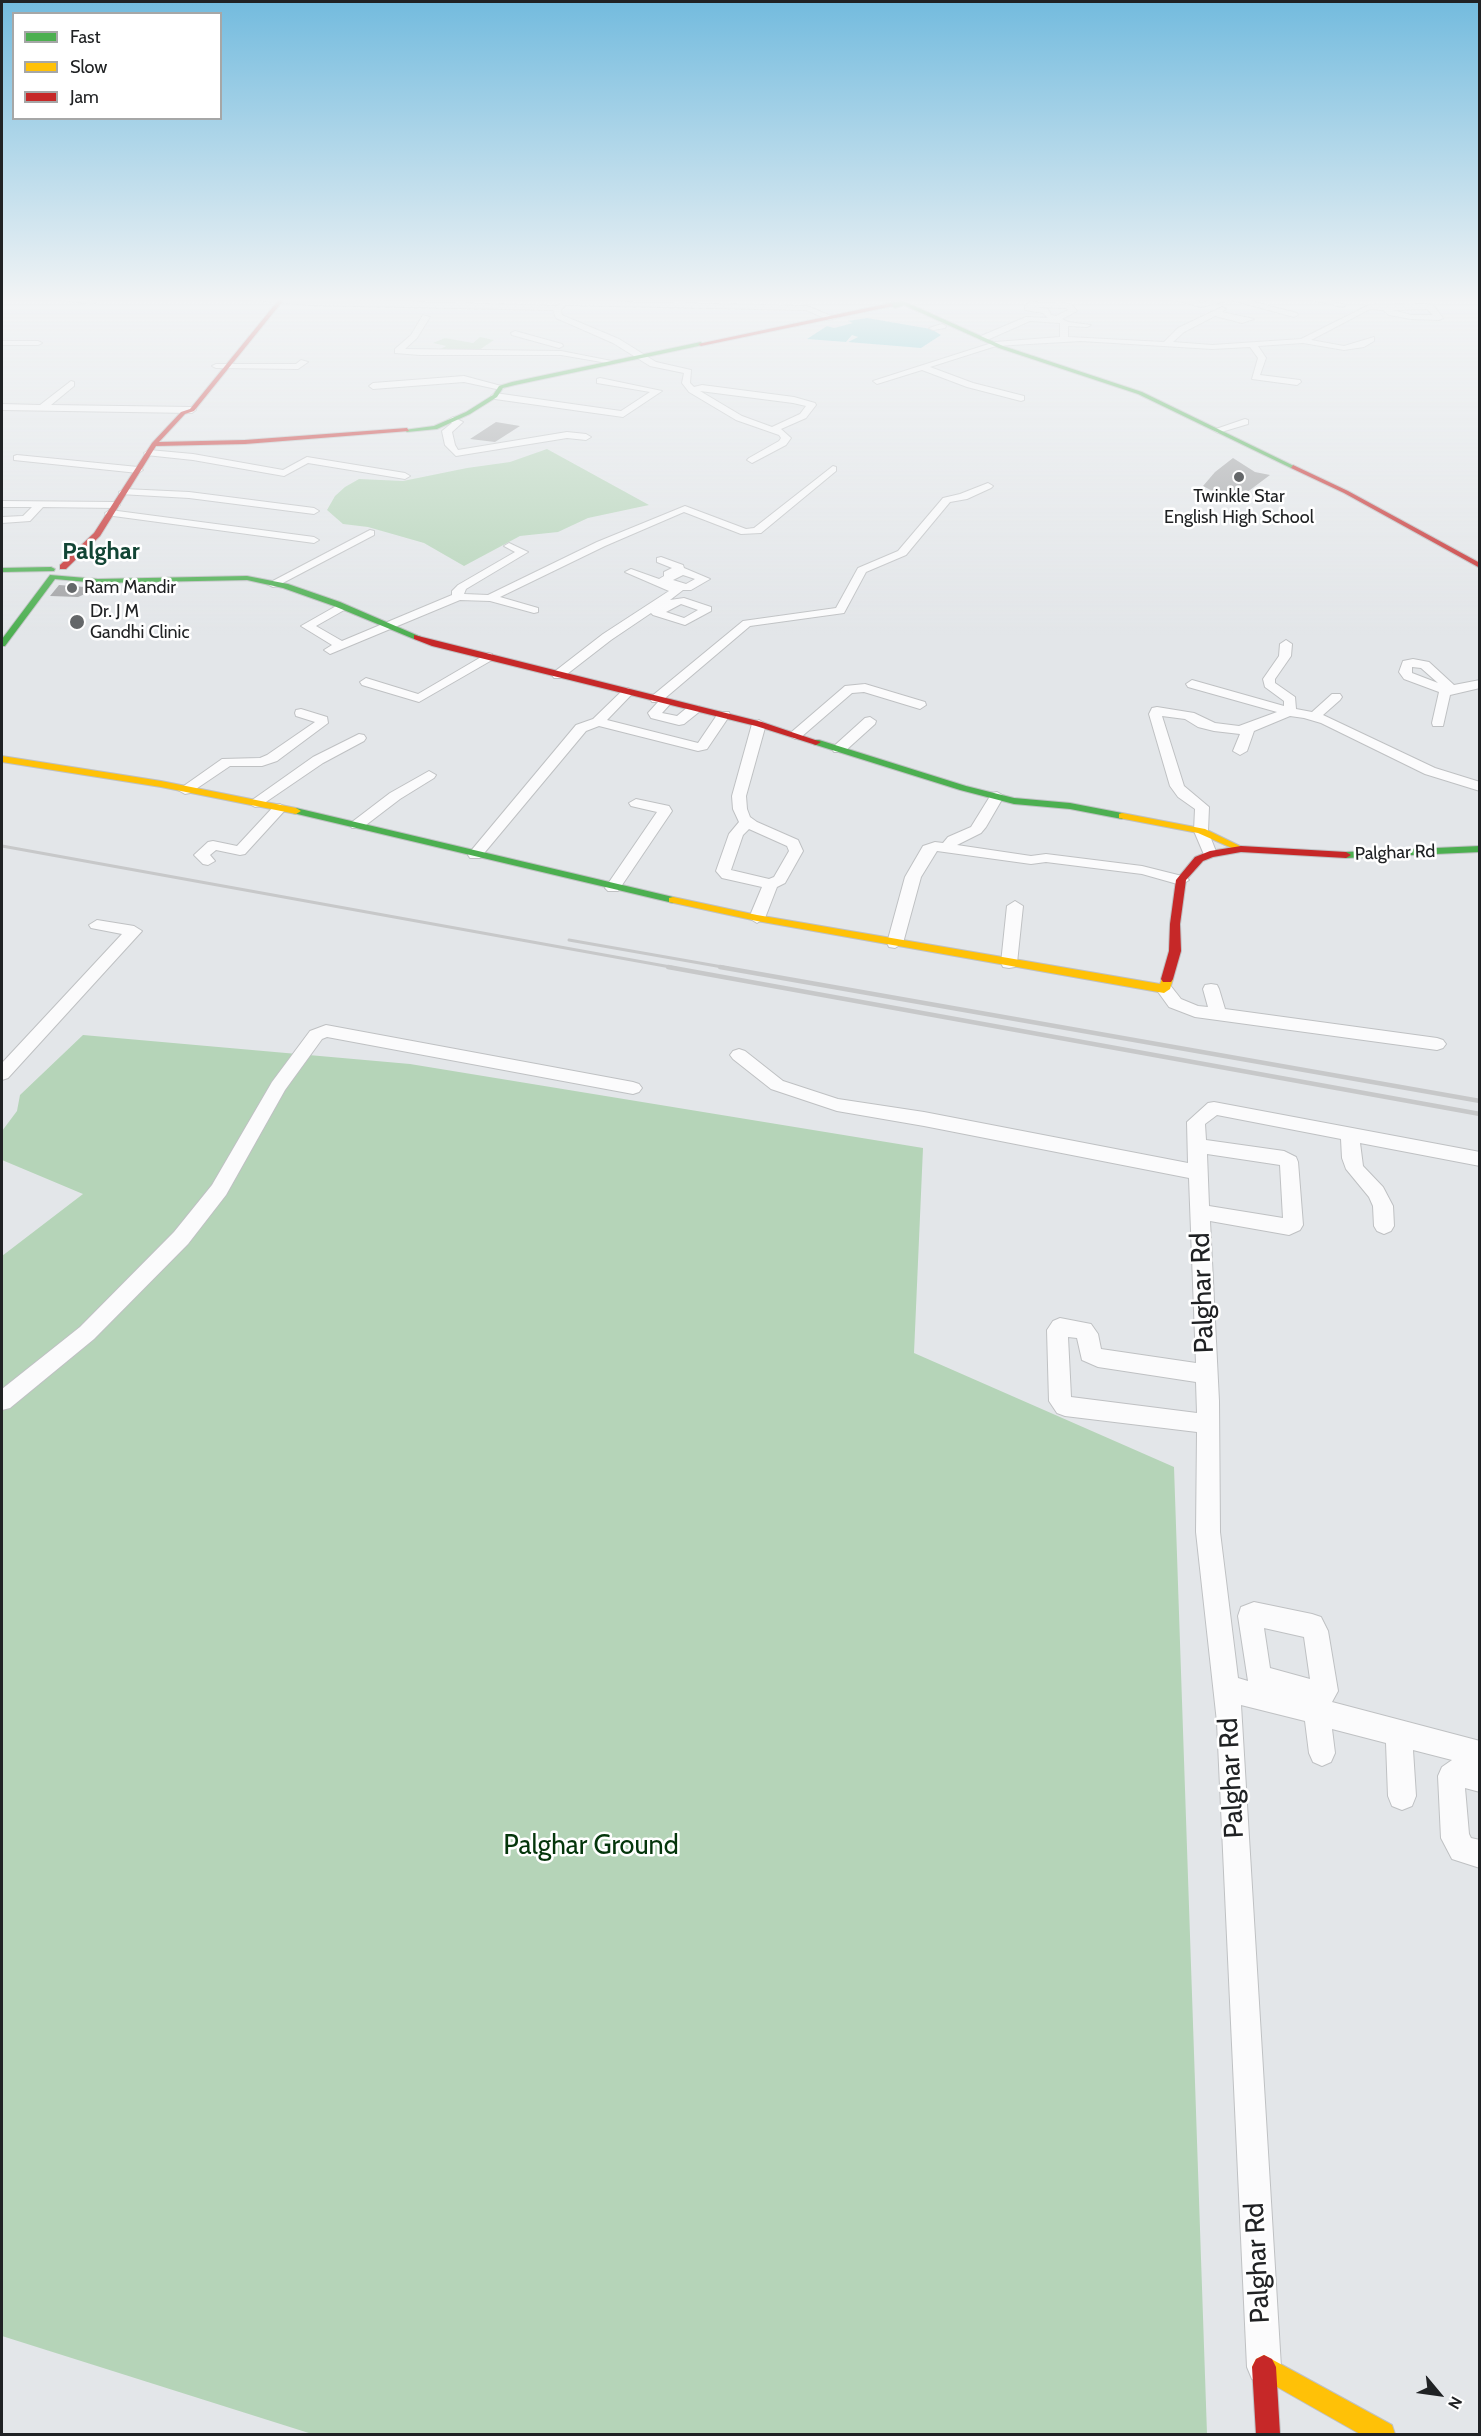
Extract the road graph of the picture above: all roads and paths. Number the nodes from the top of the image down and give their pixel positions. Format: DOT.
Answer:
graph roads {
  1 [pos="185,410"];
  2 [pos="467,411"];
  3 [pos="606,411"];
  4 [pos="629,411"];
  5 [pos="727,411"];
  6 [pos="807,411"];
  7 [pos="1168,411"];
  8 [pos="1177,411"];
  9 [pos="453,420"];
  10 [pos="1245,422"];
  11 [pos="772,430"];
  12 [pos="1218,430"];
  13 [pos="586,437"];
  14 [pos="1232,440"];
  15 [pos="152,448"];
  16 [pos="17,458"];
  17 [pos="752,460"];
  18 [pos="832,469"];
  19 [pos="138,470"];
  20 [pos="1297,471"];
  21 [pos="405,476"];
  22 [pos="988,486"];
  23 [pos="124,492"];
  24 [pos="2,506"];
  25 [pos="39,506"];
  26 [pos="113,509"];
  27 [pos="314,511"];
  28 [pos="2,520"];
  29 [pos="370,532"];
  30 [pos="314,540"];
  31 [pos="509,546"];
  32 [pos="661,560"];
  33 [pos="287,562"];
  34 [pos="1479,566"];
  35 [pos="2,570"];
  36 [pos="53,572"];
  37 [pos="1479,572"];
  38 [pos="2,574"];
  39 [pos="272,583"];
  40 [pos="676,586"];
  41 [pos="458,597"];
  42 [pos="490,598"];
  43 [pos="705,604"];
  44 [pos="342,606"];
  45 [pos="534,610"];
  46 [pos="333,625"];
  47 [pos="385,626"];
  48 [pos="317,633"];
  49 [pos="2,644"];
  50 [pos="1286,644"];
  51 [pos="488,657"];
  52 [pos="558,675"];
  53 [pos="366,682"];
  54 [pos="1192,684"];
  55 [pos="1479,684"];
  56 [pos="1336,697"];
  57 [pos="627,698"];
  58 [pos="661,701"];
  59 [pos="920,705"];
  60 [pos="1289,712"];
  61 [pos="301,713"];
  62 [pos="724,716"];
  63 [pos="1315,717"];
  64 [pos="870,721"];
  65 [pos="602,723"];
  66 [pos="1438,723"];
  67 [pos="759,724"];
  68 [pos="1248,729"];
  69 [pos="795,735"];
  70 [pos="359,738"];
  71 [pos="839,749"];
  72 [pos="1240,751"];
  73 [pos="2,759"];
  74 [pos="429,775"];
  75 [pos="1479,787"];
  76 [pos="185,790"];
  77 [pos="997,796"];
  78 [pos="255,803"];
  79 [pos="636,803"];
  80 [pos="280,808"];
  81 [pos="748,822"];
  82 [pos="357,825"];
  83 [pos="1211,831"];
  84 [pos="946,848"];
  85 [pos="1241,849"];
  86 [pos="1479,849"];
  87 [pos="1210,854"];
  88 [pos="475,855"];
  89 [pos="208,861"];
  90 [pos="1182,880"];
  91 [pos="771,884"];
  92 [pos="613,888"];
  93 [pos="1015,906"];
  94 [pos="757,918"];
  95 [pos="97,925"];
  96 [pos="895,943"];
  97 [pos="1009,963"];
  98 [pos="1164,989"];
  99 [pos="1211,989"];
  100 [pos="1218,1014"];
  101 [pos="1437,1044"];
  102 [pos="739,1055"];
  103 [pos="2,1074"];
  104 [pos="633,1088"];
  105 [pos="1350,1133"];
  106 [pos="1197,1134"];
  107 [pos="1479,1159"];
  108 [pos="1198,1172"];
  109 [pos="1200,1212"];
  110 [pos="1384,1226"];
  111 [pos="1206,1374"];
  112 [pos="2,1401"];
  113 [pos="1208,1424"];
  114 [pos="1226,1688"];
  115 [pos="1316,1702"];
  116 [pos="1399,1733"];
  117 [pos="1322,1753"];
  118 [pos="1479,1766"];
  119 [pos="1402,1796"];
  120 [pos="1479,1854"];
  121 [pos="1264,2367"];
  122 [pos="1268,2434"];
  123 [pos="1383,2434"];
  1 -- 15 [label="main road"];
  2 -- 9 [label="main road"];
  3 -- 4 [label="street"];
  5 -- 11 [label="street"];
  6 -- 11 [label="street"];
  7 -- 14 [label="main road"];
  8 -- 12 [label="main road"];
  9 -- 13 [label="street"];
  9 -- 15 [label="main road"];
  10 -- 12 [label="street"];
  11 -- 17 [label="street"];
  12 -- 14 [label="main road"];
  14 -- 20 [label="main road"];
  15 -- 19 [label="main road"];
  15 -- 21 [label="street"];
  16 -- 19 [label="street"];
  18 -- 42 [label="street"];
  19 -- 23 [label="main road"];
  20 -- 34 [label="main road"];
  20 -- 37 [label="main road"];
  22 -- 58 [label="street"];
  23 -- 26 [label="main road"];
  23 -- 27 [label="street"];
  24 -- 25 [label="street"];
  25 -- 26 [label="street"];
  25 -- 28 [label="street"];
  26 -- 30 [label="street"];
  26 -- 36 [label="main road"];
  29 -- 39 [label="street"];
  31 -- 41 [label="street"];
  32 -- 40 [label="street"];
  33 -- 39 [label="street"];
  35 -- 36 [label="main road"];
  36 -- 38 [label="main road"];
  36 -- 39 [label="main road"];
  36 -- 49 [label="main road"];
  39 -- 44 [label="main road"];
  40 -- 43 [label="street"];
  40 -- 52 [label="street"];
  41 -- 42 [label="street"];
  41 -- 47 [label="street"];
  42 -- 45 [label="street"];
  44 -- 47 [label="main road"];
  44 -- 48 [label="street"];
  46 -- 48 [label="street"];
  47 -- 48 [label="street"];
  47 -- 51 [label="main road"];
  50 -- 60 [label="street"];
  51 -- 52 [label="main road"];
  51 -- 53 [label="street"];
  52 -- 57 [label="main road"];
  54 -- 60 [label="street"];
  55 -- 66 [label="street"];
  56 -- 63 [label="street"];
  57 -- 58 [label="main road"];
  57 -- 65 [label="street"];
  58 -- 62 [label="main road"];
  59 -- 69 [label="street"];
  60 -- 63 [label="street"];
  60 -- 68 [label="street"];
  61 -- 76 [label="street"];
  62 -- 65 [label="street"];
  62 -- 67 [label="main road"];
  63 -- 75 [label="street"];
  64 -- 71 [label="street"];
  65 -- 88 [label="street"];
  67 -- 69 [label="main road"];
  67 -- 81 [label="street"];
  68 -- 72 [label="street"];
  68 -- 83 [label="street"];
  69 -- 71 [label="main road"];
  70 -- 78 [label="street"];
  71 -- 77 [label="main road"];
  73 -- 76 [label="main road"];
  74 -- 82 [label="street"];
  76 -- 78 [label="main road"];
  77 -- 83 [label="main road"];
  77 -- 84 [label="street"];
  78 -- 80 [label="main road"];
  79 -- 92 [label="street"];
  80 -- 82 [label="main road"];
  80 -- 89 [label="street"];
  81 -- 91 [label="street"];
  81 -- 91 [label="street"];
  82 -- 88 [label="main road"];
  83 -- 85 [label="main road"];
  83 -- 87 [label="street"];
  84 -- 90 [label="street"];
  84 -- 96 [label="street"];
  85 -- 86 [label="main road, Palghar Rd"];
  85 -- 87 [label="main road, Palghar Rd"];
  87 -- 90 [label="main road"];
  88 -- 92 [label="main road"];
  90 -- 98 [label="main road"];
  91 -- 94 [label="street"];
  92 -- 94 [label="main road"];
  93 -- 97 [label="street"];
  94 -- 96 [label="main road"];
  95 -- 103 [label="street"];
  96 -- 97 [label="main road"];
  97 -- 98 [label="main road"];
  98 -- 100 [label="street"];
  99 -- 100 [label="street"];
  100 -- 101 [label="street"];
  102 -- 108 [label="street"];
  104 -- 112 [label="street"];
  105 -- 106 [label="street"];
  105 -- 107 [label="street"];
  105 -- 110 [label="street"];
  106 -- 108 [label="street, Palghar Rd"];
  106 -- 109 [label="street"];
  108 -- 109 [label="street, Palghar Rd"];
  109 -- 111 [label="street, Palghar Rd"];
  111 -- 113 [label="street, Palghar Rd"];
  111 -- 113 [label="street"];
  113 -- 114 [label="street, Palghar Rd"];
  114 -- 115 [label="street"];
  114 -- 121 [label="street, Palghar Rd"];
  115 -- 116 [label="street"];
  115 -- 117 [label="street"];
  116 -- 118 [label="street"];
  116 -- 119 [label="street"];
  118 -- 120 [label="street"];
  121 -- 122 [label="main road, Palghar Rd"];
  121 -- 123 [label="main road"];
}
